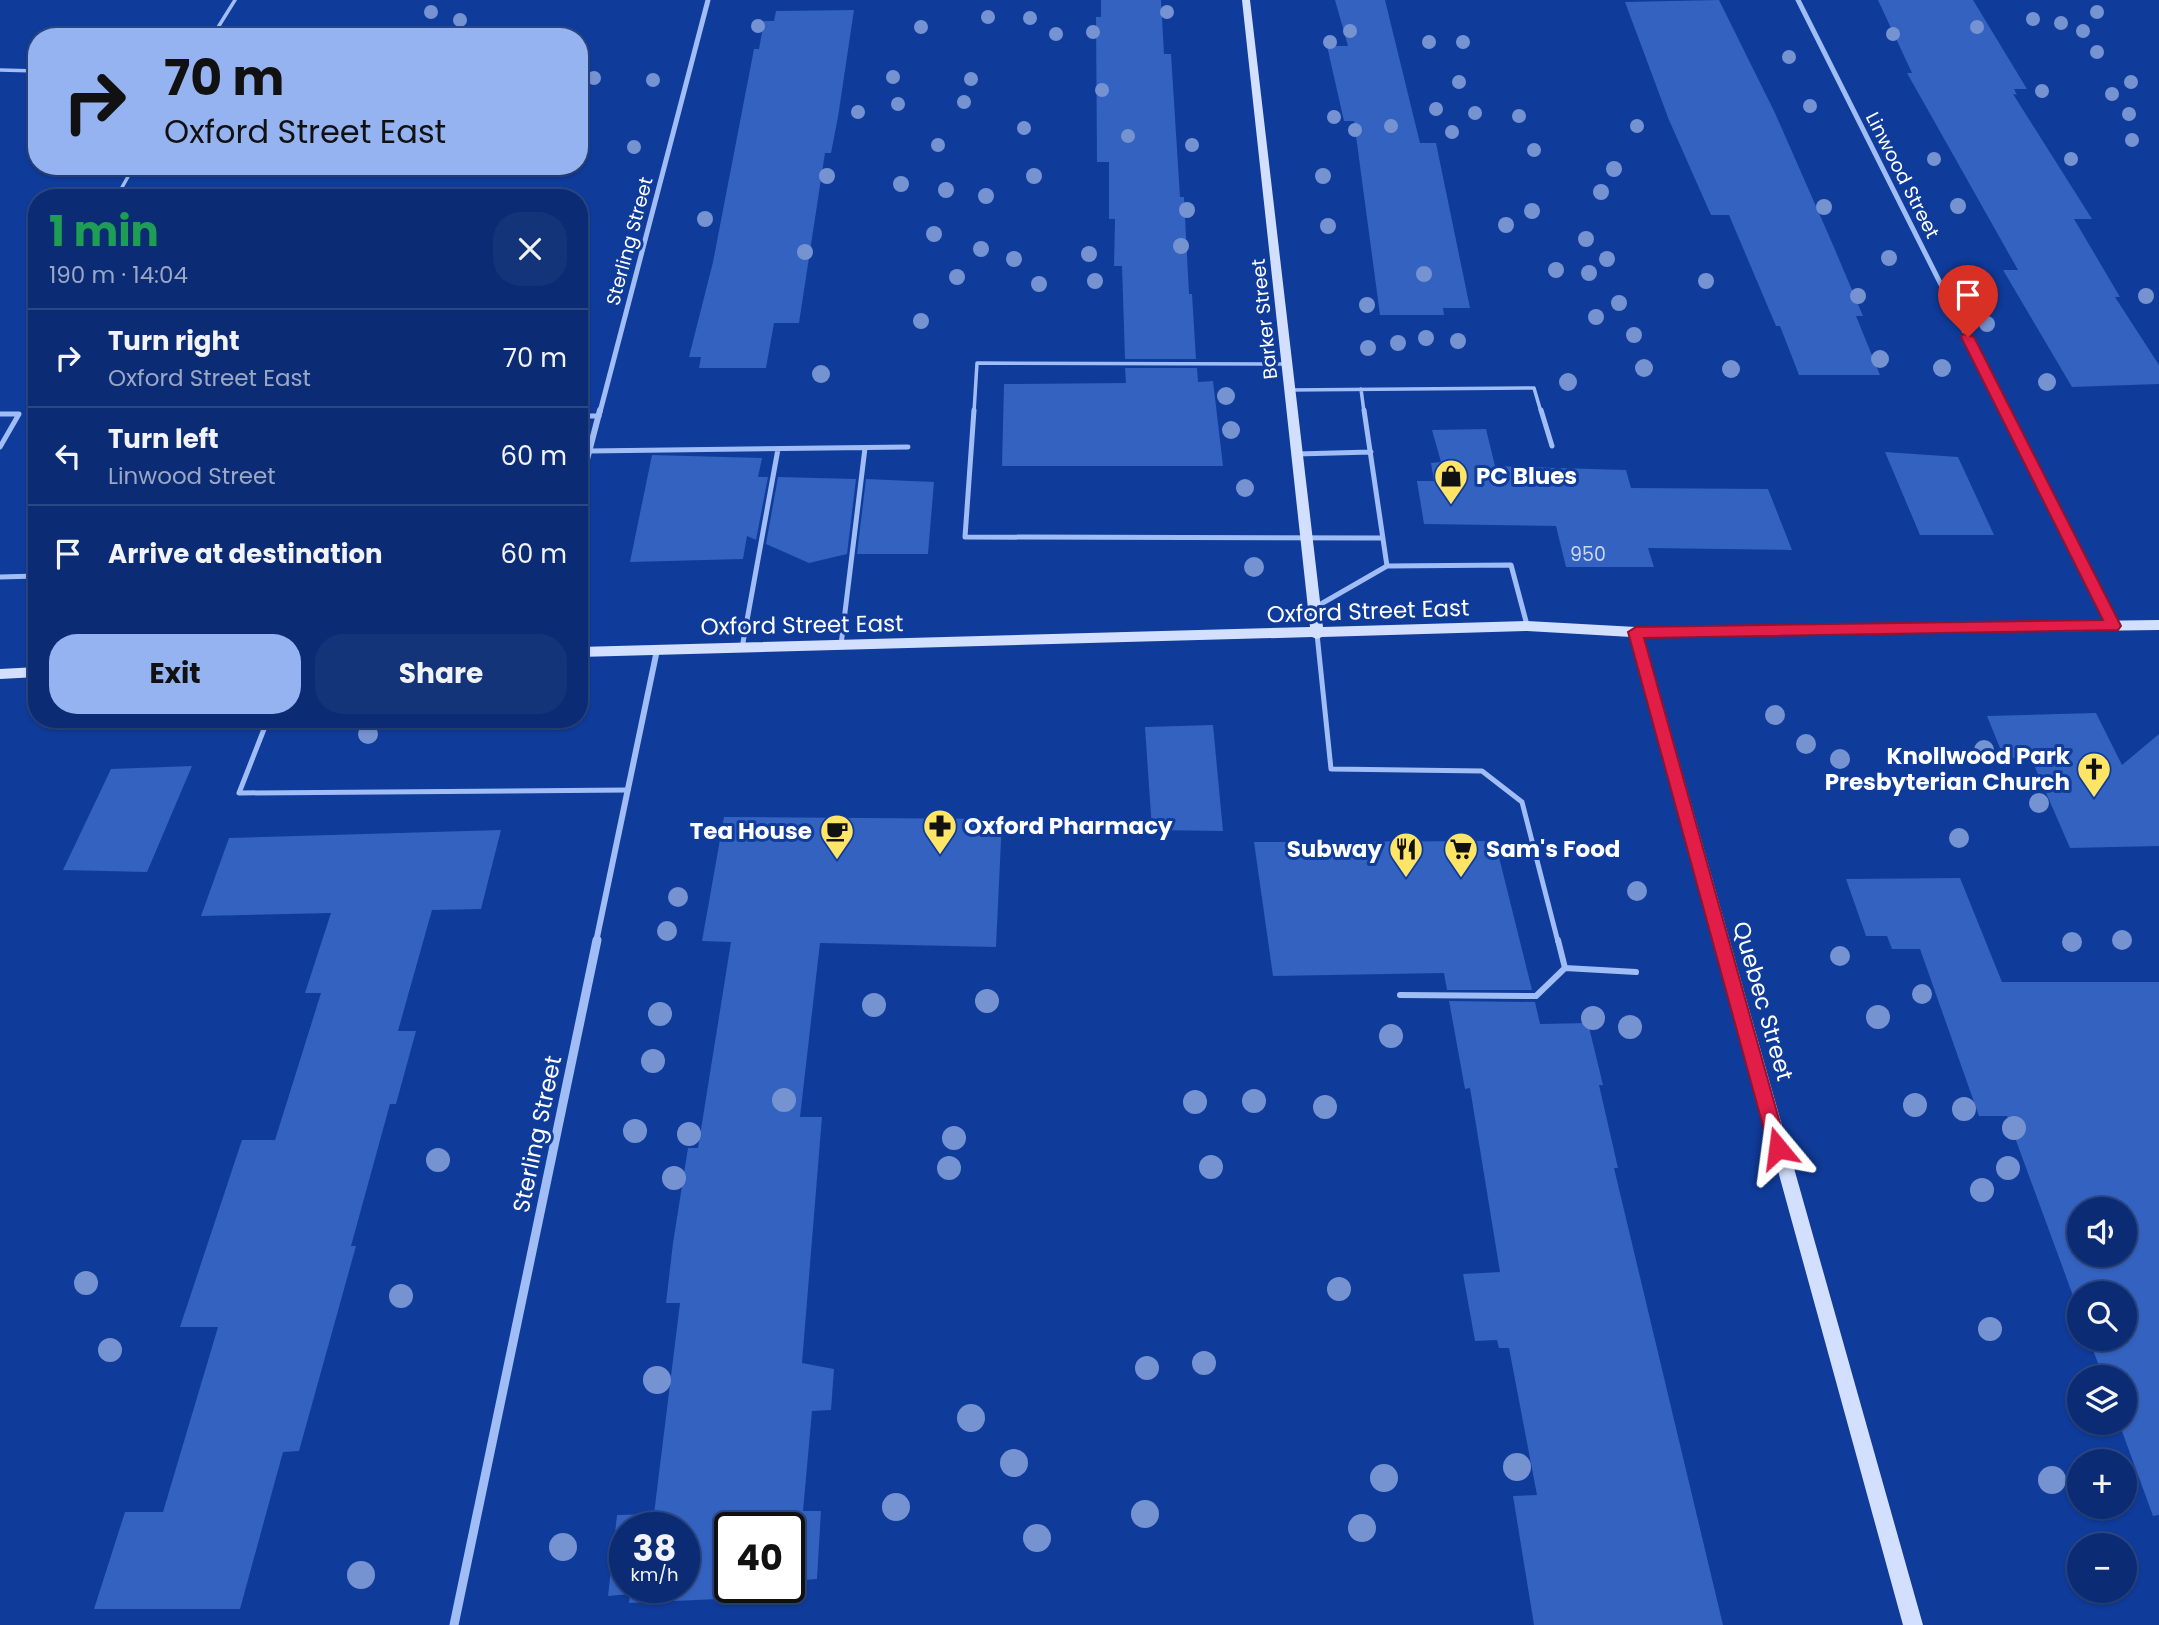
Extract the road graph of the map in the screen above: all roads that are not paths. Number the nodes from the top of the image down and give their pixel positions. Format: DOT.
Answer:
graph roads {
  1 [pos="235,0"];
  2 [pos="708,0"];
  3 [pos="1246,0"];
  4 [pos="1798,0"];
  5 [pos="218,28"];
  6 [pos="0,70"];
  7 [pos="28,71"];
  8 [pos="1287,364"];
  9 [pos="1361,389"];
  10 [pos="1289,390"];
  11 [pos="0,414"];
  12 [pos="588,416"];
  13 [pos="599,416"];
  14 [pos="1552,446"];
  15 [pos="0,447"];
  16 [pos="908,447"];
  17 [pos="865,448"];
  18 [pos="778,449"];
  19 [pos="590,451"];
  20 [pos="1371,452"];
  21 [pos="1296,454"];
  22 [pos="588,458"];
  23 [pos="1306,538"];
  24 [pos="1383,538"];
  25 [pos="1387,566"];
  26 [pos="28,576"];
  27 [pos="0,577"];
  28 [pos="1314,608"];
  29 [pos="2159,625"];
  30 [pos="1527,626"];
  31 [pos="2113,626"];
  32 [pos="1636,632"];
  33 [pos="1317,634"];
  34 [pos="841,645"];
  35 [pos="742,648"];
  36 [pos="657,650"];
  37 [pos="588,652"];
  38 [pos="28,672"];
  39 [pos="0,674"];
  40 [pos="264,728"];
  41 [pos="628,790"];
  42 [pos="1564,968"];
  43 [pos="1636,972"];
  44 [pos="1400,995"];
  45 [pos="454,1625"];
  46 [pos="1913,1625"];
  1 -- 5 [label="lane"];
  2 -- 13 [label="street, Sterling Street"];
  3 -- 8 [label="street, Barker Street"];
  4 -- 31 [label="street, Linwood Street"];
  6 -- 7 [label="lane"];
  8 -- 10 [label="street, Barker Street"];
  8 -- 23 [label="lane"];
  9 -- 10 [label="lane"];
  9 -- 14 [label="lane"];
  9 -- 20 [label="lane"];
  10 -- 21 [label="street, Barker Street"];
  11 -- 15 [label="lane"];
  12 -- 13 [label="lane"];
  13 -- 19 [label="street, Sterling Street"];
  16 -- 17 [label="lane"];
  17 -- 18 [label="lane"];
  17 -- 34 [label="lane"];
  18 -- 19 [label="lane"];
  18 -- 35 [label="lane"];
  19 -- 22 [label="street, Sterling Street"];
  20 -- 21 [label="lane"];
  20 -- 24 [label="lane"];
  21 -- 23 [label="street, Barker Street"];
  23 -- 24 [label="lane"];
  23 -- 28 [label="street, Barker Street"];
  24 -- 25 [label="lane"];
  25 -- 28 [label="lane"];
  25 -- 30 [label="lane"];
  26 -- 27 [label="lane"];
  28 -- 33 [label="street, Barker Street"];
  29 -- 31 [label="street, Oxford Street East"];
  30 -- 32 [label="street, Oxford Street East"];
  30 -- 33 [label="street, Oxford Street East"];
  31 -- 32 [label="street, Oxford Street East"];
  32 -- 46 [label="street, Quebec Street"];
  33 -- 34 [label="street, Oxford Street East"];
  33 -- 42 [label="lane"];
  34 -- 35 [label="street, Oxford Street East"];
  35 -- 36 [label="street, Oxford Street East"];
  36 -- 37 [label="street, Oxford Street East"];
  36 -- 41 [label="street, Sterling Street"];
  38 -- 39 [label="street"];
  40 -- 41 [label="lane"];
  41 -- 45 [label="street, Sterling Street"];
  42 -- 43 [label="lane"];
  42 -- 44 [label="lane"];
}
